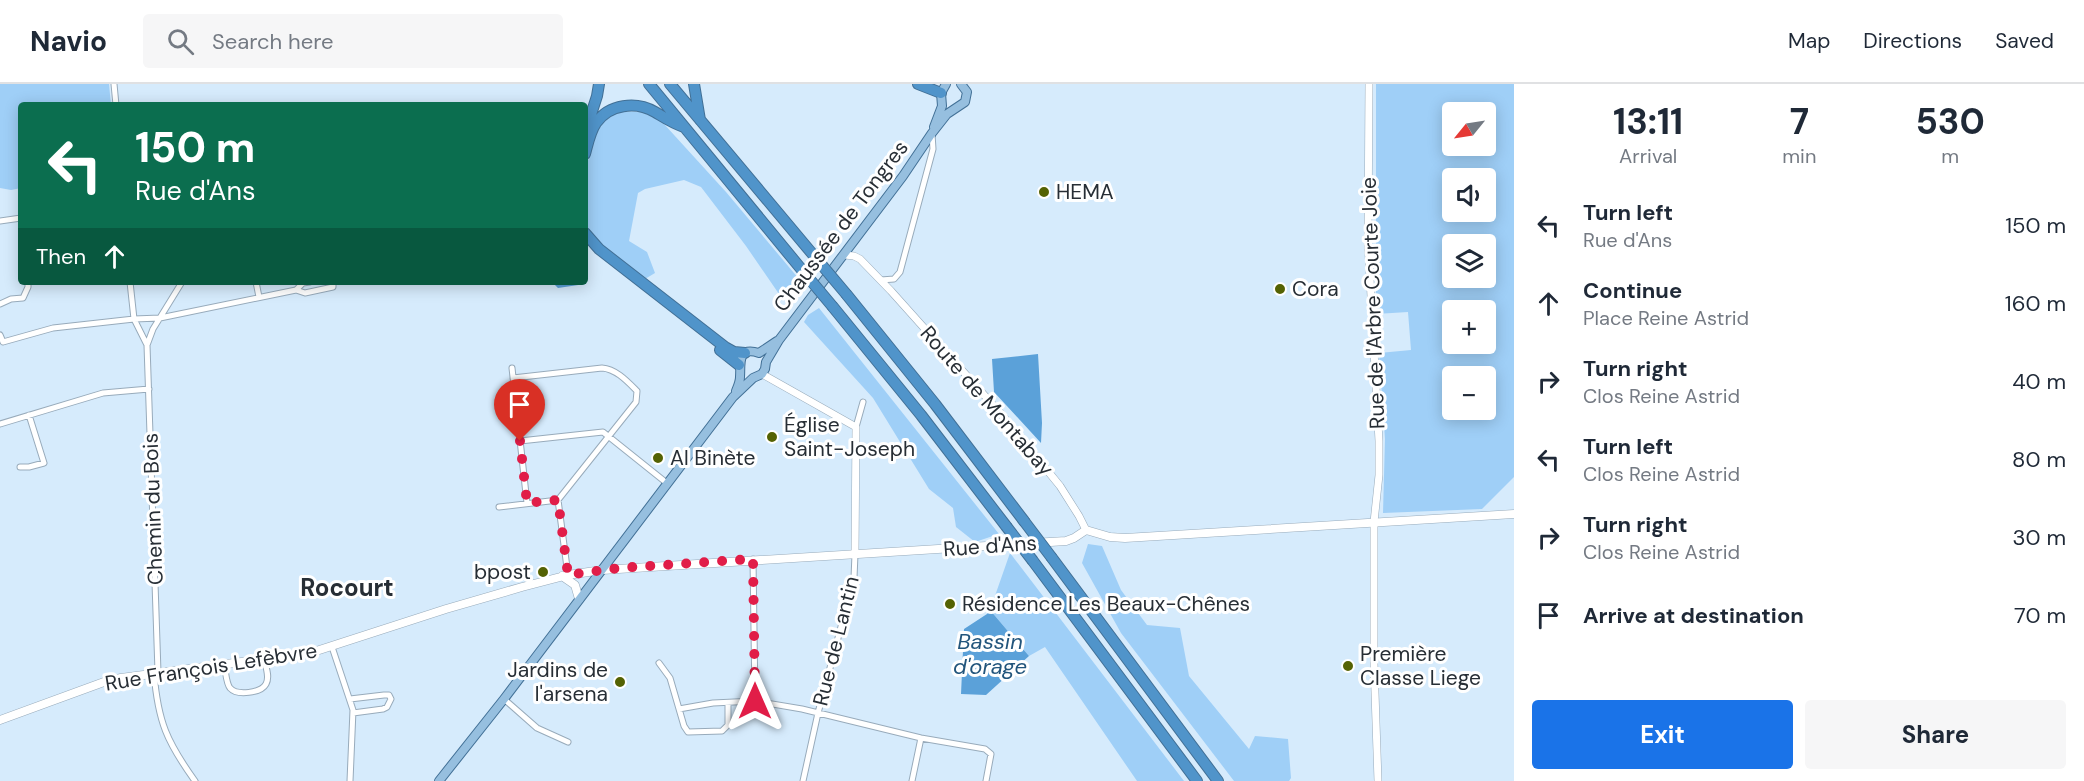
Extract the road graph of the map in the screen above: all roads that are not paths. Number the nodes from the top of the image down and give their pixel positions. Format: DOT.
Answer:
graph roads {
  1 [pos="114,84"];
  2 [pos="599,84"];
  3 [pos="649,84"];
  4 [pos="670,84"];
  5 [pos="694,84"];
  6 [pos="918,84"];
  7 [pos="1369,84"];
  8 [pos="964,85"];
  9 [pos="943,93"];
  10 [pos="116,102"];
  11 [pos="955,108"];
  12 [pos="700,120"];
  13 [pos="588,124"];
  14 [pos="684,127"];
  15 [pos="932,133"];
  16 [pos="588,144"];
  17 [pos="18,218"];
  18 [pos="0,221"];
  19 [pos="588,236"];
  20 [pos="588,247"];
  21 [pos="844,255"];
  22 [pos="879,280"];
  23 [pos="28,285"];
  24 [pos="130,285"];
  25 [pos="180,285"];
  26 [pos="257,285"];
  27 [pos="301,285"];
  28 [pos="333,285"];
  29 [pos="296,290"];
  30 [pos="259,297"];
  31 [pos="0,304"];
  32 [pos="134,318"];
  33 [pos="160,318"];
  34 [pos="0,335"];
  35 [pos="779,340"];
  36 [pos="147,345"];
  37 [pos="745,353"];
  38 [pos="759,353"];
  39 [pos="766,362"];
  40 [pos="740,367"];
  41 [pos="512,368"];
  42 [pos="757,376"];
  43 [pos="513,378"];
  44 [pos="149,389"];
  45 [pos="733,397"];
  46 [pos="863,402"];
  47 [pos="29,415"];
  48 [pos="0,424"];
  49 [pos="856,427"];
  50 [pos="610,436"];
  51 [pos="520,441"];
  52 [pos="20,466"];
  53 [pos="668,484"];
  54 [pos="558,500"];
  55 [pos="527,503"];
  56 [pos="499,507"];
  57 [pos="1514,514"];
  58 [pos="1374,522"];
  59 [pos="1086,530"];
  60 [pos="616,551"];
  61 [pos="855,554"];
  62 [pos="753,559"];
  63 [pos="622,568"];
  64 [pos="602,570"];
  65 [pos="565,576"];
  66 [pos="579,599"];
  67 [pos="332,647"];
  68 [pos="264,660"];
  69 [pos="659,663"];
  70 [pos="224,665"];
  71 [pos="156,673"];
  72 [pos="350,699"];
  73 [pos="504,699"];
  74 [pos="755,701"];
  75 [pos="728,703"];
  76 [pos="679,709"];
  77 [pos="353,713"];
  78 [pos="818,713"];
  79 [pos="0,720"];
  80 [pos="921,738"];
  81 [pos="568,742"];
  82 [pos="195,781"];
  83 [pos="350,781"];
  84 [pos="439,781"];
  85 [pos="803,781"];
  86 [pos="912,781"];
  87 [pos="986,781"];
  88 [pos="1197,781"];
  89 [pos="1218,781"];
  90 [pos="1378,781"];
  1 -- 10 [label="street"];
  2 -- 13 [label="highway"];
  3 -- 14 [label="highway"];
  4 -- 12 [label="highway"];
  5 -- 12 [label="highway"];
  6 -- 9 [label="highway"];
  7 -- 58 [label="street, Rue de l'Arbre Courte Joie"];
  8 -- 11 [label="main road, Chaussée de Tongres"];
  9 -- 11 [label="main road"];
  9 -- 15 [label="main road, Chaussée de Tongres"];
  11 -- 15 [label="main road, Chaussée de Tongres"];
  12 -- 89 [label="highway, bridge"];
  14 -- 16 [label="highway"];
  14 -- 88 [label="highway, bridge"];
  15 -- 21 [label="main road, Chaussée de Tongres"];
  15 -- 22 [label="street"];
  17 -- 18 [label="street"];
  19 -- 37 [label="highway"];
  20 -- 40 [label="highway"];
  21 -- 22 [label="street, Route de Montabay"];
  21 -- 35 [label="main road, Chaussée de Tongres"];
  22 -- 59 [label="street, Route de Montabay"];
  23 -- 31 [label="street"];
  24 -- 32 [label="street, Chemin du Bois"];
  25 -- 33 [label="street, Chemin du Bois"];
  26 -- 30 [label="street"];
  27 -- 29 [label="street"];
  28 -- 29 [label="street"];
  29 -- 30 [label="street"];
  30 -- 33 [label="street"];
  32 -- 33 [label="street"];
  32 -- 34 [label="street"];
  32 -- 36 [label="street, Chemin du Bois"];
  33 -- 36 [label="street, Chemin du Bois"];
  35 -- 38 [label="main road, Chaussée de Tongres"];
  35 -- 39 [label="main road, Chaussée de Tongres"];
  36 -- 44 [label="street, Chemin du Bois"];
  37 -- 38 [label="main road"];
  37 -- 40 [label="main road, Chaussée de Tongres"];
  38 -- 39 [label="main road"];
  39 -- 42 [label="main road, Chaussée de Tongres"];
  40 -- 42 [label="main road"];
  40 -- 45 [label="main road, Chaussée de Tongres"];
  41 -- 43 [label="street"];
  42 -- 45 [label="main road, Chaussée de Tongres"];
  42 -- 49 [label="street"];
  43 -- 50 [label="street"];
  43 -- 51 [label="street"];
  44 -- 47 [label="street"];
  44 -- 71 [label="street, Chemin du Bois"];
  45 -- 53 [label="main road, Chaussée de Tongres"];
  46 -- 49 [label="street"];
  47 -- 48 [label="street"];
  47 -- 52 [label="street"];
  49 -- 61 [label="street, Rue de Lantin"];
  50 -- 51 [label="street"];
  50 -- 53 [label="street"];
  50 -- 54 [label="street"];
  51 -- 55 [label="street"];
  53 -- 60 [label="main road, Chaussée de Tongres"];
  54 -- 55 [label="street"];
  54 -- 65 [label="street"];
  55 -- 56 [label="street"];
  57 -- 58 [label="main road"];
  58 -- 59 [label="main road"];
  58 -- 90 [label="street, Rue de l'Arbre Courte Joie"];
  59 -- 61 [label="main road, Rue d'Ans"];
  60 -- 63 [label="main road"];
  60 -- 64 [label="main road, Chaussée de Tongres"];
  61 -- 62 [label="main road, Rue d'Ans"];
  61 -- 78 [label="street, Rue de Lantin"];
  62 -- 63 [label="main road, Rue d'Ans"];
  62 -- 74 [label="street"];
  63 -- 64 [label="main road, Rue d'Ans"];
  64 -- 65 [label="main road, Rue François Lefèbvre"];
  64 -- 66 [label="main road, Chaussée de Tongres"];
  65 -- 66 [label="main road"];
  65 -- 67 [label="main road, Rue François Lefèbvre"];
  66 -- 73 [label="main road, Chaussée de Tongres"];
  67 -- 68 [label="main road, Rue François Lefèbvre"];
  67 -- 72 [label="street"];
  68 -- 70 [label="main road, Rue François Lefèbvre"];
  68 -- 70 [label="street"];
  69 -- 76 [label="street"];
  70 -- 71 [label="main road, Rue François Lefèbvre"];
  71 -- 79 [label="main road, Rue François Lefèbvre"];
  71 -- 82 [label="street, Chemin du Bois"];
  72 -- 77 [label="street"];
  72 -- 77 [label="street"];
  73 -- 81 [label="street"];
  73 -- 84 [label="main road, Chaussée de Tongres"];
  74 -- 75 [label="street"];
  74 -- 78 [label="street"];
  75 -- 76 [label="street"];
  75 -- 76 [label="street"];
  77 -- 83 [label="street"];
  78 -- 80 [label="street"];
  78 -- 85 [label="street, Rue de Lantin"];
  80 -- 86 [label="street"];
  80 -- 87 [label="street"];
}
